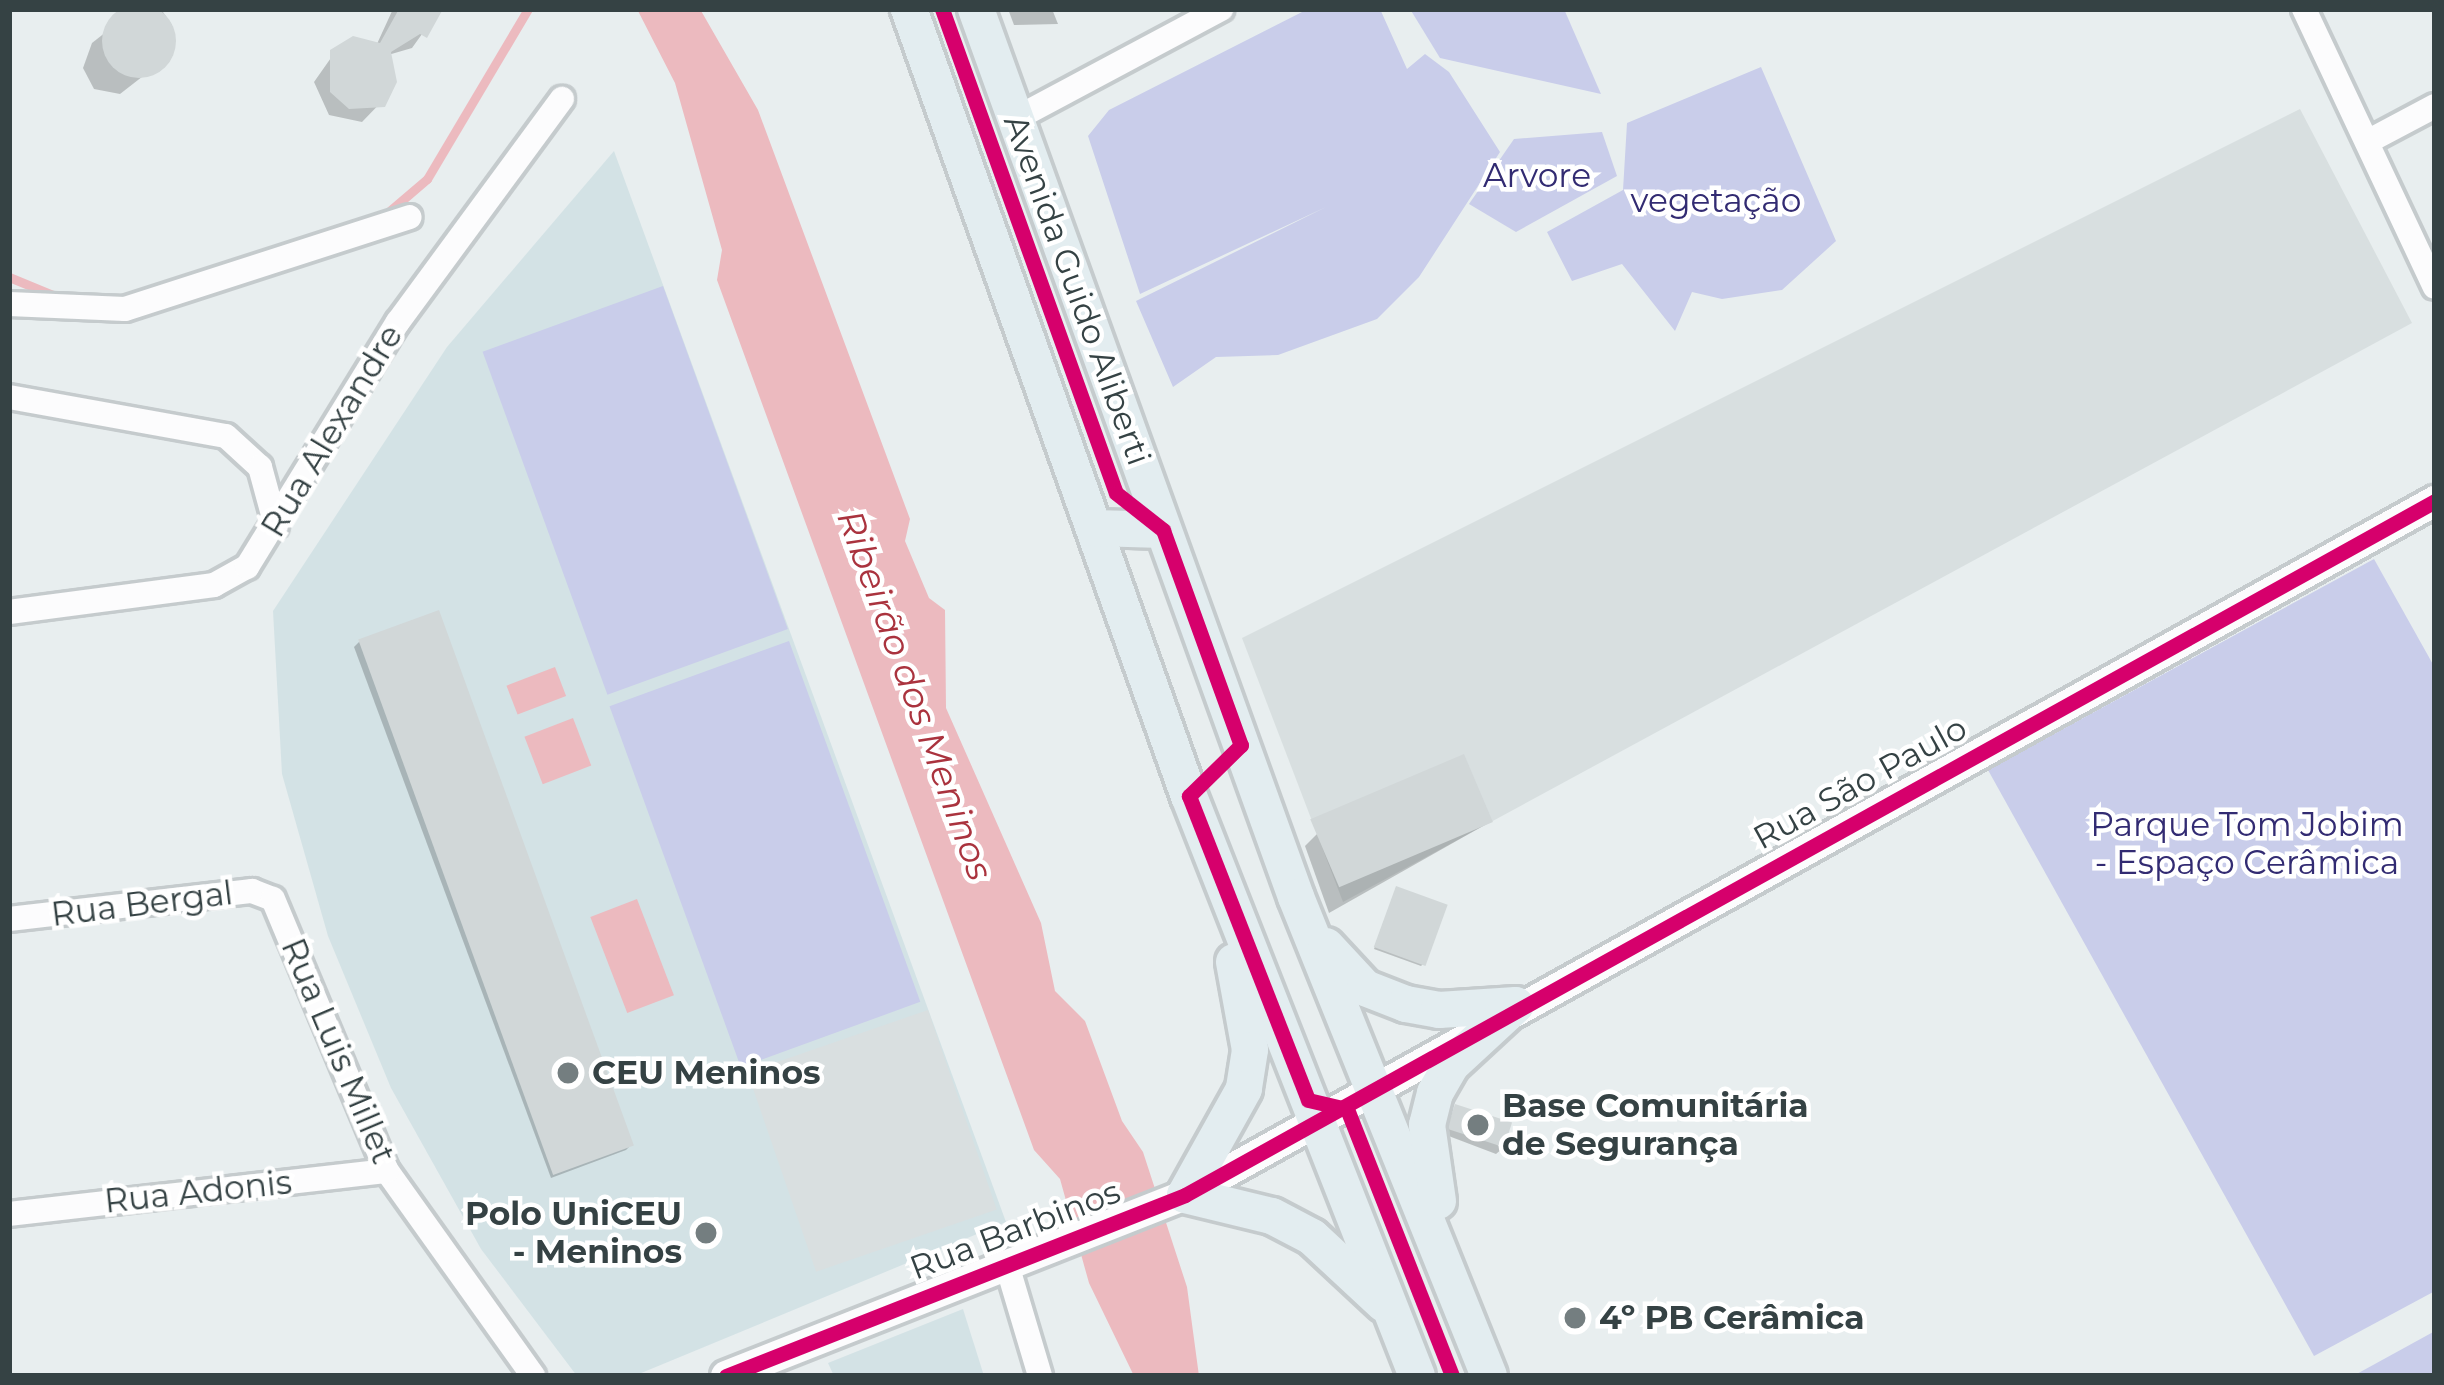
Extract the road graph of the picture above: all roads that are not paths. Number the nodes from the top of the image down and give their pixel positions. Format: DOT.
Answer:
graph roads {
  1 [pos="909,9"];
  2 [pos="976,9"];
  3 [pos="1221,9"];
  4 [pos="2304,9"];
  5 [pos="562,99"];
  6 [pos="2435,106"];
  7 [pos="1015,119"];
  8 [pos="2366,142"];
  9 [pos="410,217"];
  10 [pos="2435,287"];
  11 [pos="9,304"];
  12 [pos="9,397"];
  13 [pos="2435,501"];
  14 [pos="276,526"];
  15 [pos="1094,529"];
  16 [pos="1163,530"];
  17 [pos="9,612"];
  18 [pos="1189,796"];
  19 [pos="1296,897"];
  20 [pos="273,899"];
  21 [pos="9,919"];
  22 [pos="1516,1006"];
  23 [pos="1375,1093"];
  24 [pos="1318,1125"];
  25 [pos="387,1171"];
  26 [pos="1178,1198"];
  27 [pos="9,1214"];
  28 [pos="1007,1264"];
  29 [pos="1464,1299"];
  30 [pos="1394,1314"];
  31 [pos="533,1376"];
  32 [pos="726,1376"];
  33 [pos="1040,1376"];
  34 [pos="1417,1376"];
  35 [pos="1490,1376"];
  1 -- 15 [label="main road, Avenida Guido Aliberti"];
  2 -- 7 [label="main road, Avenida Guido Aliberti"];
  3 -- 7 [label="street"];
  4 -- 8 [label="street"];
  5 -- 14 [label="street, Rua Alexandre"];
  6 -- 8 [label="street"];
  7 -- 16 [label="main road, Avenida Guido Aliberti"];
  8 -- 10 [label="street"];
  9 -- 11 [label="street"];
  12 -- 14 [label="street"];
  13 -- 22 [label="street, Rua São Paulo"];
  14 -- 17 [label="street, Rua Alexandre"];
  15 -- 16 [label="main road"];
  15 -- 18 [label="main road, Avenida Guido Aliberti"];
  16 -- 19 [label="main road, Avenida Guido Aliberti"];
  18 -- 24 [label="main road, Avenida Guido Aliberti"];
  18 -- 26 [label="main road"];
  19 -- 22 [label="main road"];
  19 -- 23 [label="main road, Avenida Guido Aliberti"];
  20 -- 21 [label="street, Rua Bergal"];
  20 -- 25 [label="street, Rua Luis Millet"];
  22 -- 23 [label="street, Rua São Paulo"];
  22 -- 29 [label="main road"];
  23 -- 24 [label="street, Rua São Paulo"];
  23 -- 29 [label="main road, Avenida Guido Aliberti"];
  24 -- 26 [label="street, Rua Barbinos"];
  24 -- 30 [label="main road, Avenida Guido Aliberti"];
  25 -- 27 [label="street, Rua Adonis"];
  25 -- 31 [label="street, Rua Luis Millet"];
  26 -- 28 [label="street, Rua Barbinos"];
  26 -- 30 [label="main road"];
  28 -- 32 [label="street, Rua Barbinos"];
  28 -- 33 [label="street"];
  29 -- 35 [label="main road, Avenida Guido Aliberti"];
  30 -- 34 [label="main road, Avenida Guido Aliberti"];
}
